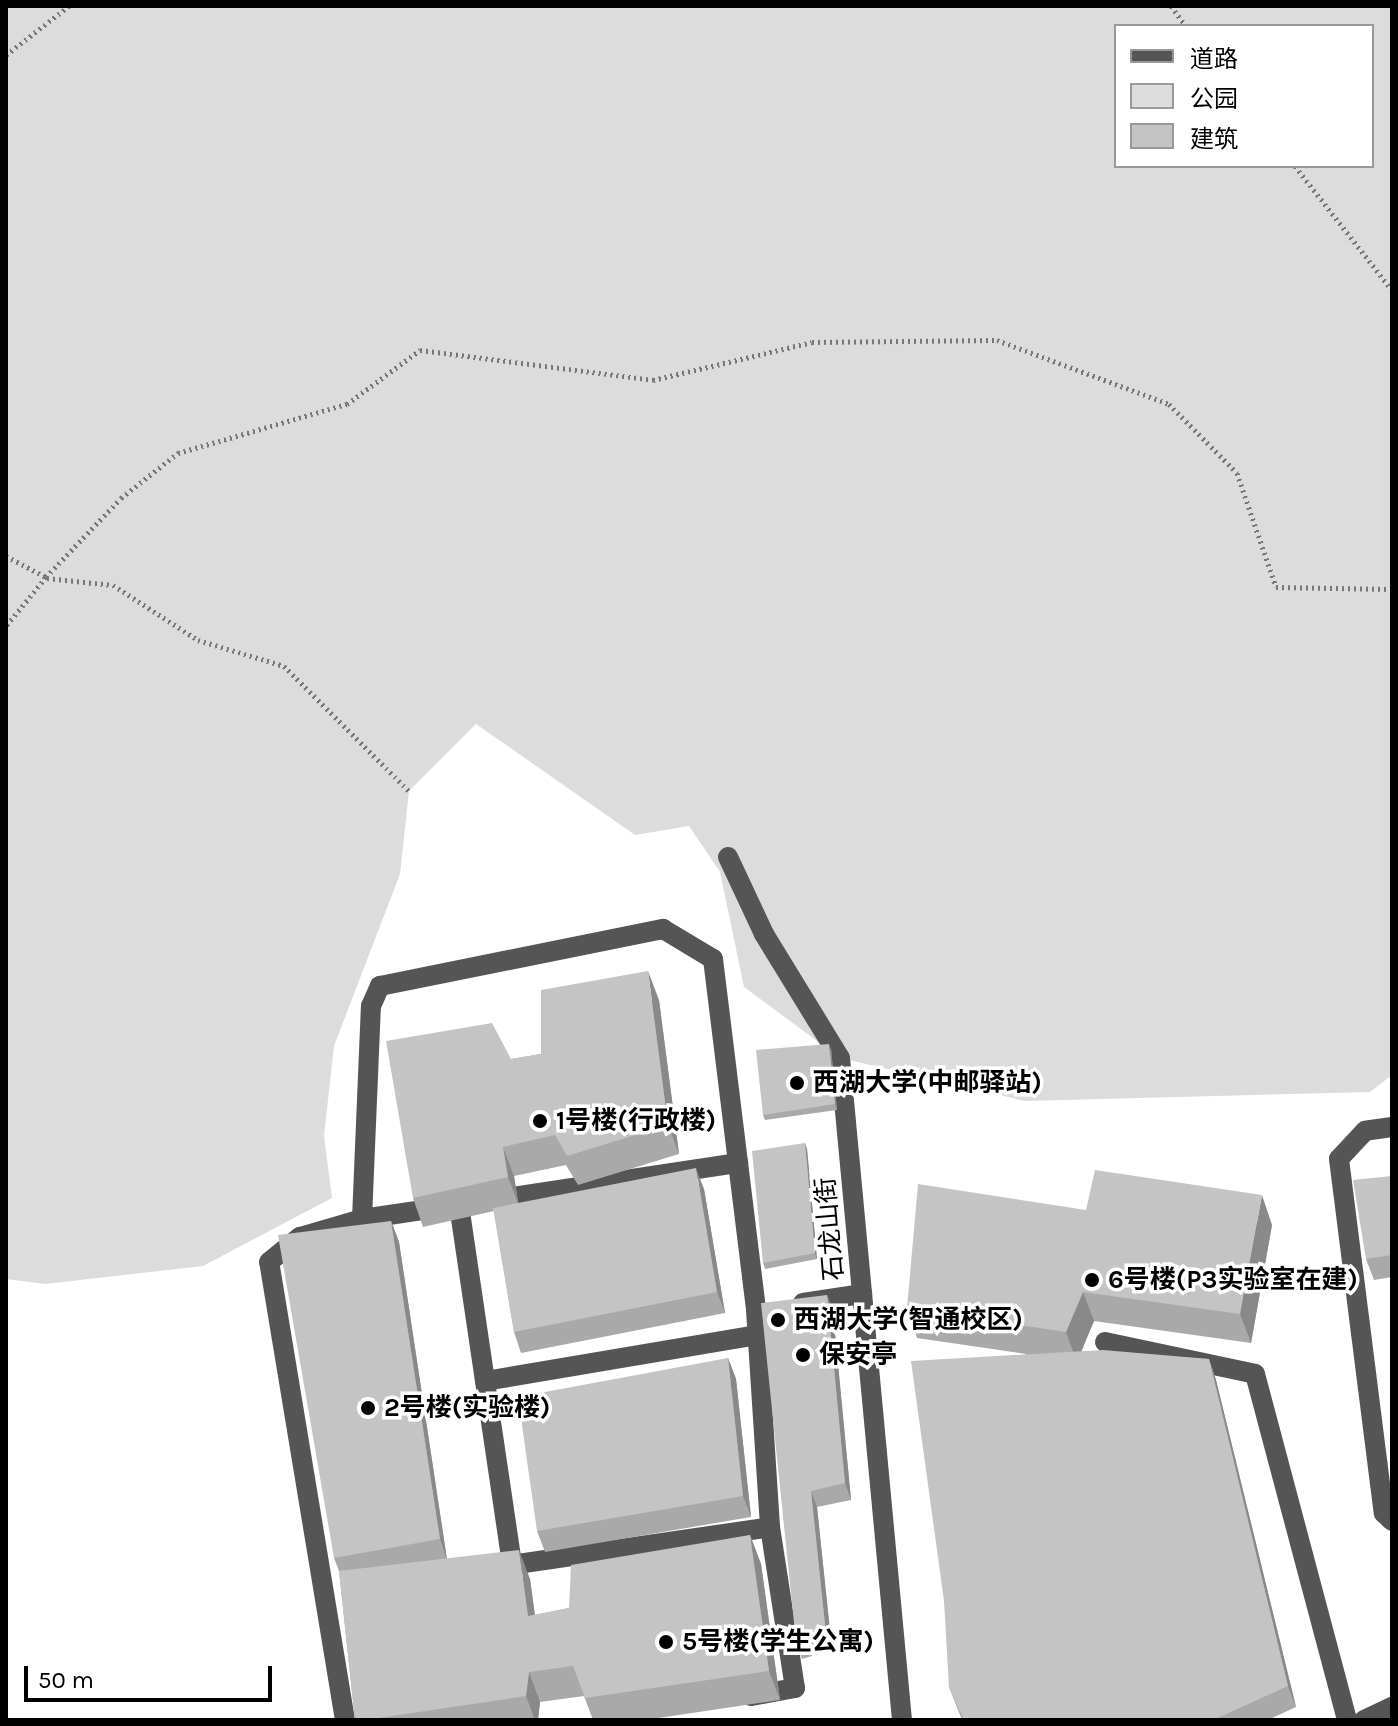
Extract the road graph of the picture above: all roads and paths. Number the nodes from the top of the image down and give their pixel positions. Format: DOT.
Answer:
graph roads {
  1 [pos="69,6"];
  2 [pos="1171,6"];
  3 [pos="1184,24"];
  4 [pos="6,55"];
  5 [pos="1297,168"];
  6 [pos="1392,290"];
  7 [pos="6,556"];
  8 [pos="46,577"];
  9 [pos="1392,589"];
  10 [pos="6,626"];
  11 [pos="409,791"];
  12 [pos="728,857"];
  13 [pos="1392,1127"];
  14 [pos="738,1163"];
  15 [pos="459,1205"];
  16 [pos="362,1219"];
  17 [pos="862,1294"];
  18 [pos="772,1308"];
  19 [pos="758,1335"];
  20 [pos="1105,1342"];
  21 [pos="485,1381"];
  22 [pos="1392,1521"];
  23 [pos="770,1527"];
  24 [pos="512,1565"];
  25 [pos="480,1570"];
  26 [pos="722,1701"];
  27 [pos="1392,1707"];
  28 [pos="345,1720"];
  29 [pos="902,1720"];
  30 [pos="1347,1720"];
  31 [pos="1364,1720"];
  1 -- 4 [label="path"];
  2 -- 3 [label="path"];
  5 -- 6 [label="path"];
  7 -- 8 [label="path"];
  8 -- 9 [label="path"];
  8 -- 10 [label="path"];
  8 -- 11 [label="path"];
  12 -- 17 [label="street, 石龙山街"];
  13 -- 22 [label="street"];
  14 -- 15 [label="street"];
  14 -- 16 [label="street"];
  14 -- 18 [label="street"];
  15 -- 16 [label="street"];
  15 -- 21 [label="street"];
  16 -- 28 [label="street"];
  17 -- 18 [label="street"];
  17 -- 29 [label="street, 石龙山街"];
  18 -- 19 [label="street"];
  19 -- 21 [label="street"];
  19 -- 23 [label="street"];
  20 -- 30 [label="street"];
  21 -- 24 [label="street"];
  23 -- 24 [label="street"];
  23 -- 26 [label="street"];
  24 -- 25 [label="street"];
  27 -- 31 [label="street"];
}
